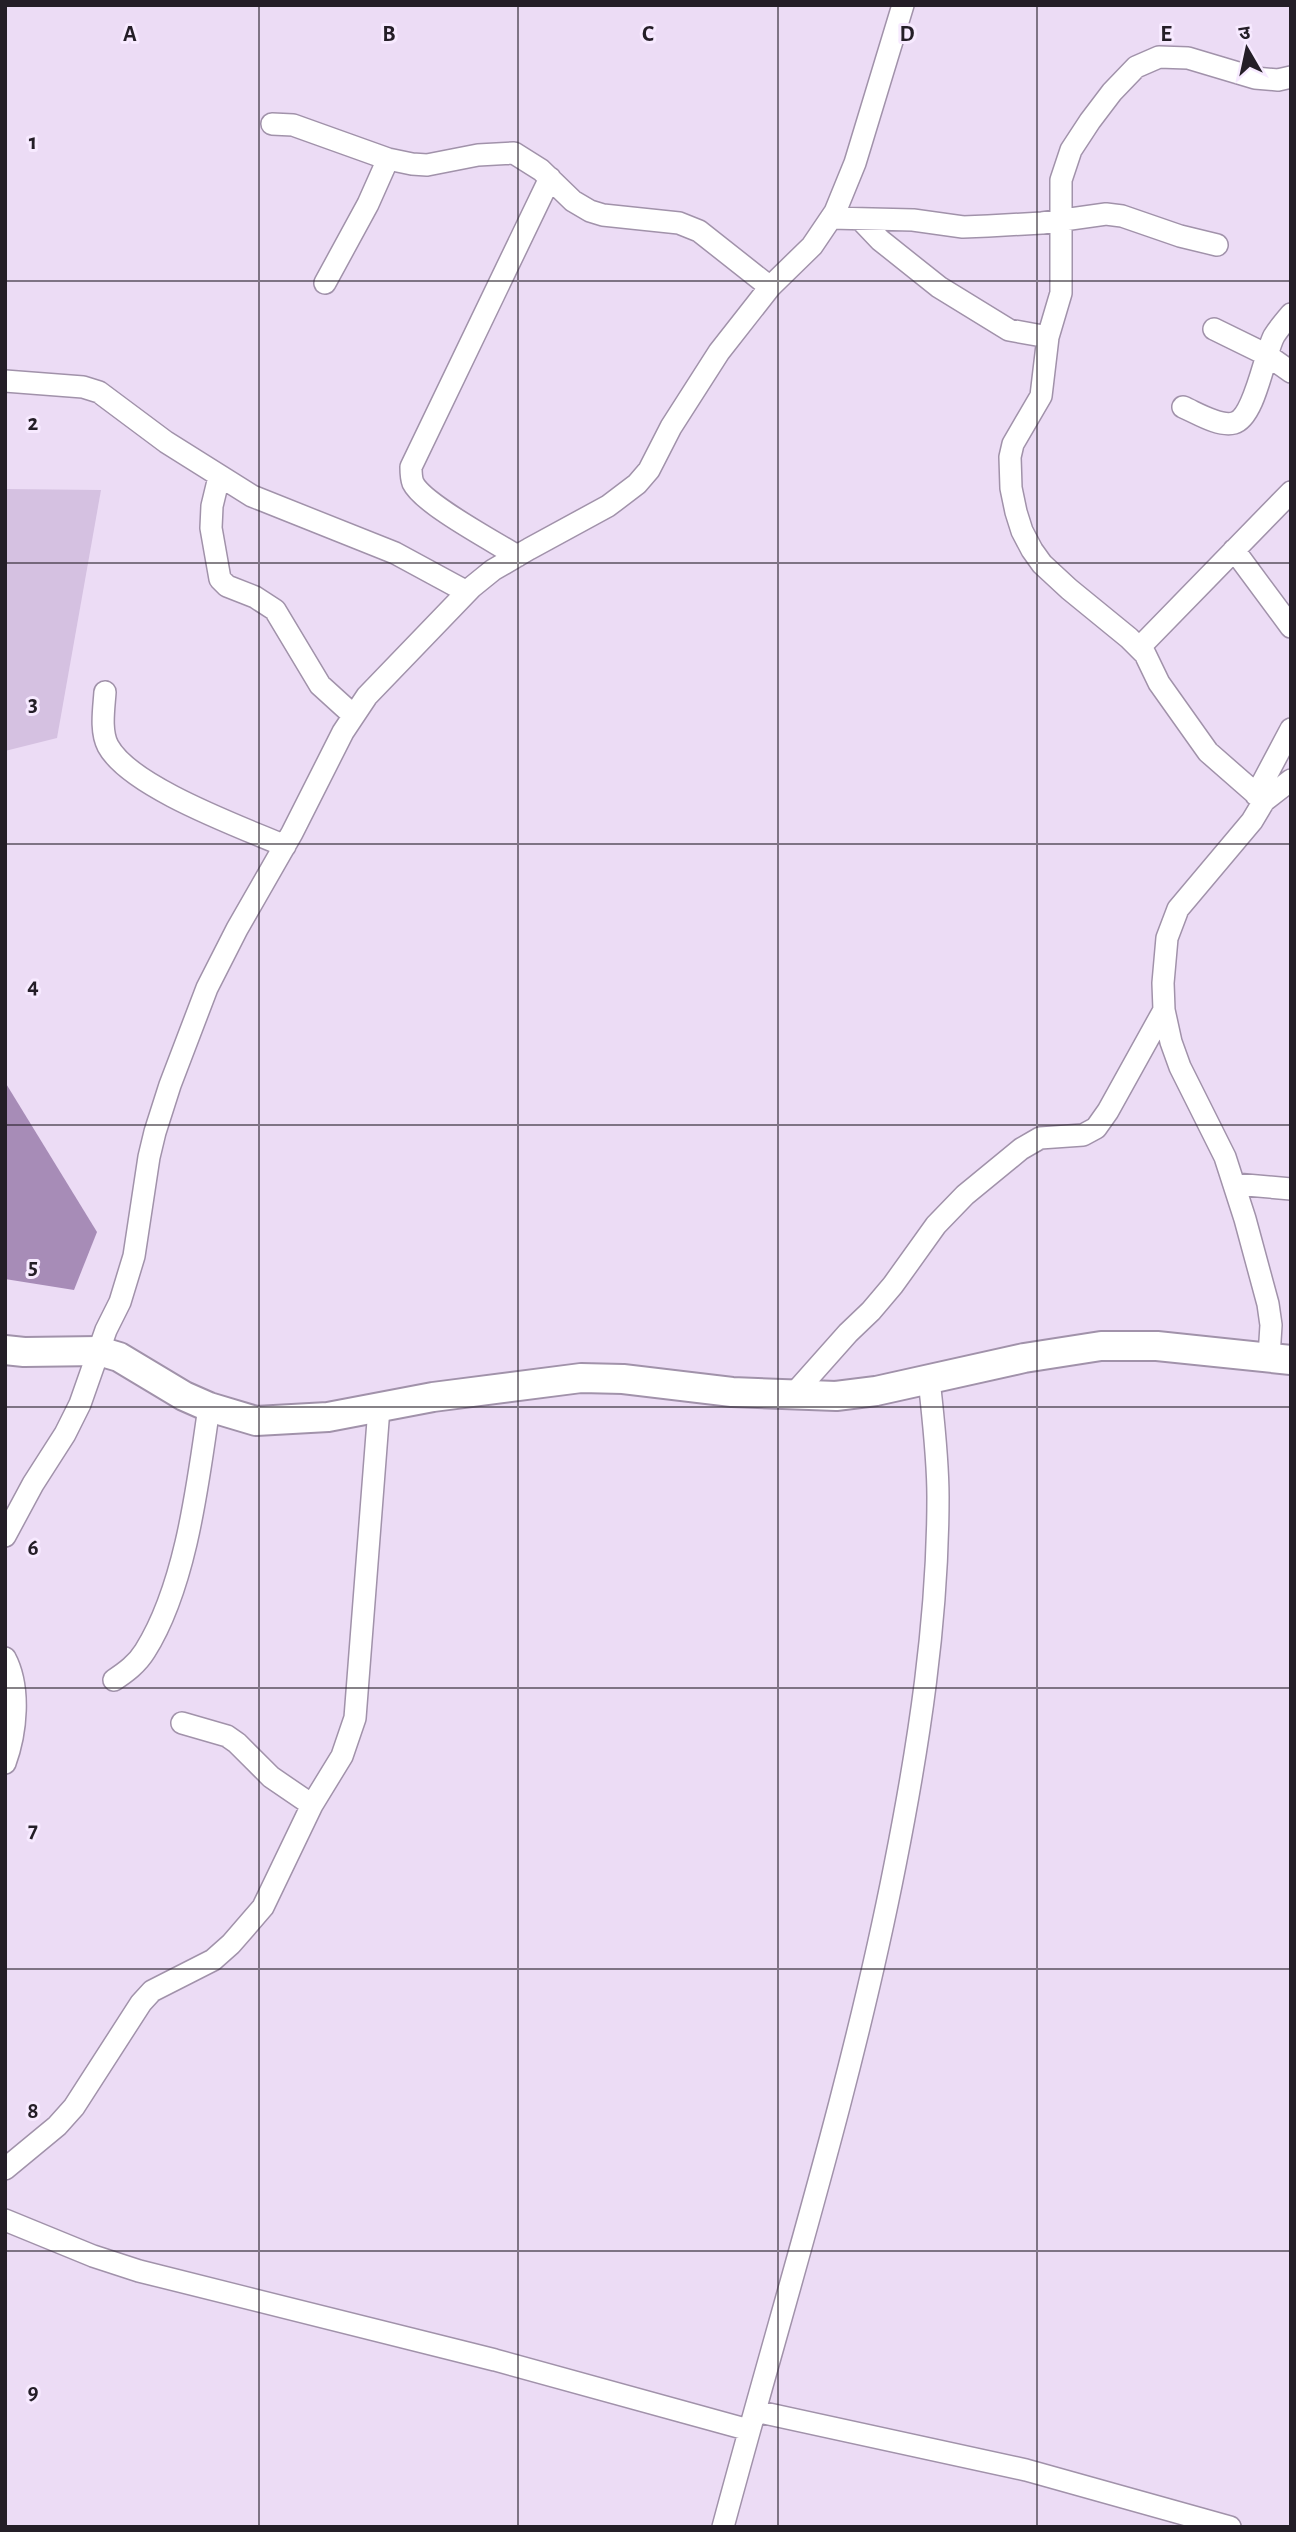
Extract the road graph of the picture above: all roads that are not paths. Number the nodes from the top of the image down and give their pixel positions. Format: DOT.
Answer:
graph roads {
  1 [pos="903,5"];
  2 [pos="1291,77"];
  3 [pos="272,124"];
  4 [pos="388,159"];
  5 [pos="550,178"];
  6 [pos="831,218"];
  7 [pos="861,220"];
  8 [pos="1062,220"];
  9 [pos="1217,245"];
  10 [pos="325,284"];
  11 [pos="770,287"];
  12 [pos="1291,314"];
  13 [pos="1214,329"];
  14 [pos="1048,337"];
  15 [pos="1267,355"];
  16 [pos="1291,372"];
  17 [pos="5,382"];
  18 [pos="1183,407"];
  19 [pos="219,477"];
  20 [pos="1291,492"];
  21 [pos="1234,550"];
  22 [pos="517,556"];
  23 [pos="467,592"];
  24 [pos="1291,627"];
  25 [pos="1139,648"];
  26 [pos="104,692"];
  27 [pos="354,715"];
  28 [pos="1291,729"];
  29 [pos="1291,780"];
  30 [pos="1260,798"];
  31 [pos="285,846"];
  32 [pos="1164,1010"];
  33 [pos="1235,1184"];
  34 [pos="1291,1189"];
  35 [pos="5,1350"];
  36 [pos="99,1351"];
  37 [pos="1280,1358"];
  38 [pos="929,1379"];
  39 [pos="792,1396"];
  40 [pos="209,1407"];
  41 [pos="379,1408"];
  42 [pos="5,1536"];
  43 [pos="5,1658"];
  44 [pos="114,1680"];
  45 [pos="182,1723"];
  46 [pos="5,1763"];
  47 [pos="312,1805"];
  48 [pos="5,2169"];
  49 [pos="5,2220"];
  50 [pos="752,2421"];
  51 [pos="723,2527"];
  52 [pos="1230,2527"];
  1 -- 6 [label="street"];
  2 -- 8 [label="street"];
  3 -- 4 [label="street"];
  4 -- 5 [label="street"];
  4 -- 10 [label="street"];
  5 -- 11 [label="street"];
  5 -- 22 [label="street"];
  6 -- 7 [label="street"];
  6 -- 11 [label="street"];
  7 -- 8 [label="street"];
  7 -- 14 [label="street"];
  8 -- 9 [label="street"];
  8 -- 14 [label="street"];
  11 -- 22 [label="street"];
  12 -- 15 [label="street"];
  13 -- 15 [label="street"];
  14 -- 25 [label="street"];
  15 -- 16 [label="street"];
  15 -- 18 [label="street"];
  17 -- 19 [label="street"];
  19 -- 23 [label="street"];
  19 -- 27 [label="street"];
  20 -- 21 [label="street"];
  21 -- 24 [label="street"];
  21 -- 25 [label="street"];
  22 -- 23 [label="street"];
  23 -- 27 [label="street"];
  25 -- 30 [label="street"];
  26 -- 31 [label="street"];
  27 -- 31 [label="street"];
  28 -- 30 [label="street"];
  29 -- 30 [label="street"];
  30 -- 32 [label="street"];
  31 -- 36 [label="street"];
  32 -- 33 [label="street"];
  32 -- 39 [label="street"];
  33 -- 34 [label="street"];
  33 -- 37 [label="street"];
  35 -- 36 [label="street"];
  36 -- 40 [label="street"];
  36 -- 42 [label="street"];
  37 -- 38 [label="street"];
  38 -- 39 [label="street"];
  38 -- 50 [label="street"];
  39 -- 41 [label="street"];
  40 -- 41 [label="street"];
  40 -- 44 [label="street"];
  41 -- 47 [label="street"];
  43 -- 46 [label="street"];
  45 -- 47 [label="street"];
  47 -- 48 [label="street"];
  49 -- 50 [label="street"];
  50 -- 51 [label="street"];
  50 -- 52 [label="street"];
}
